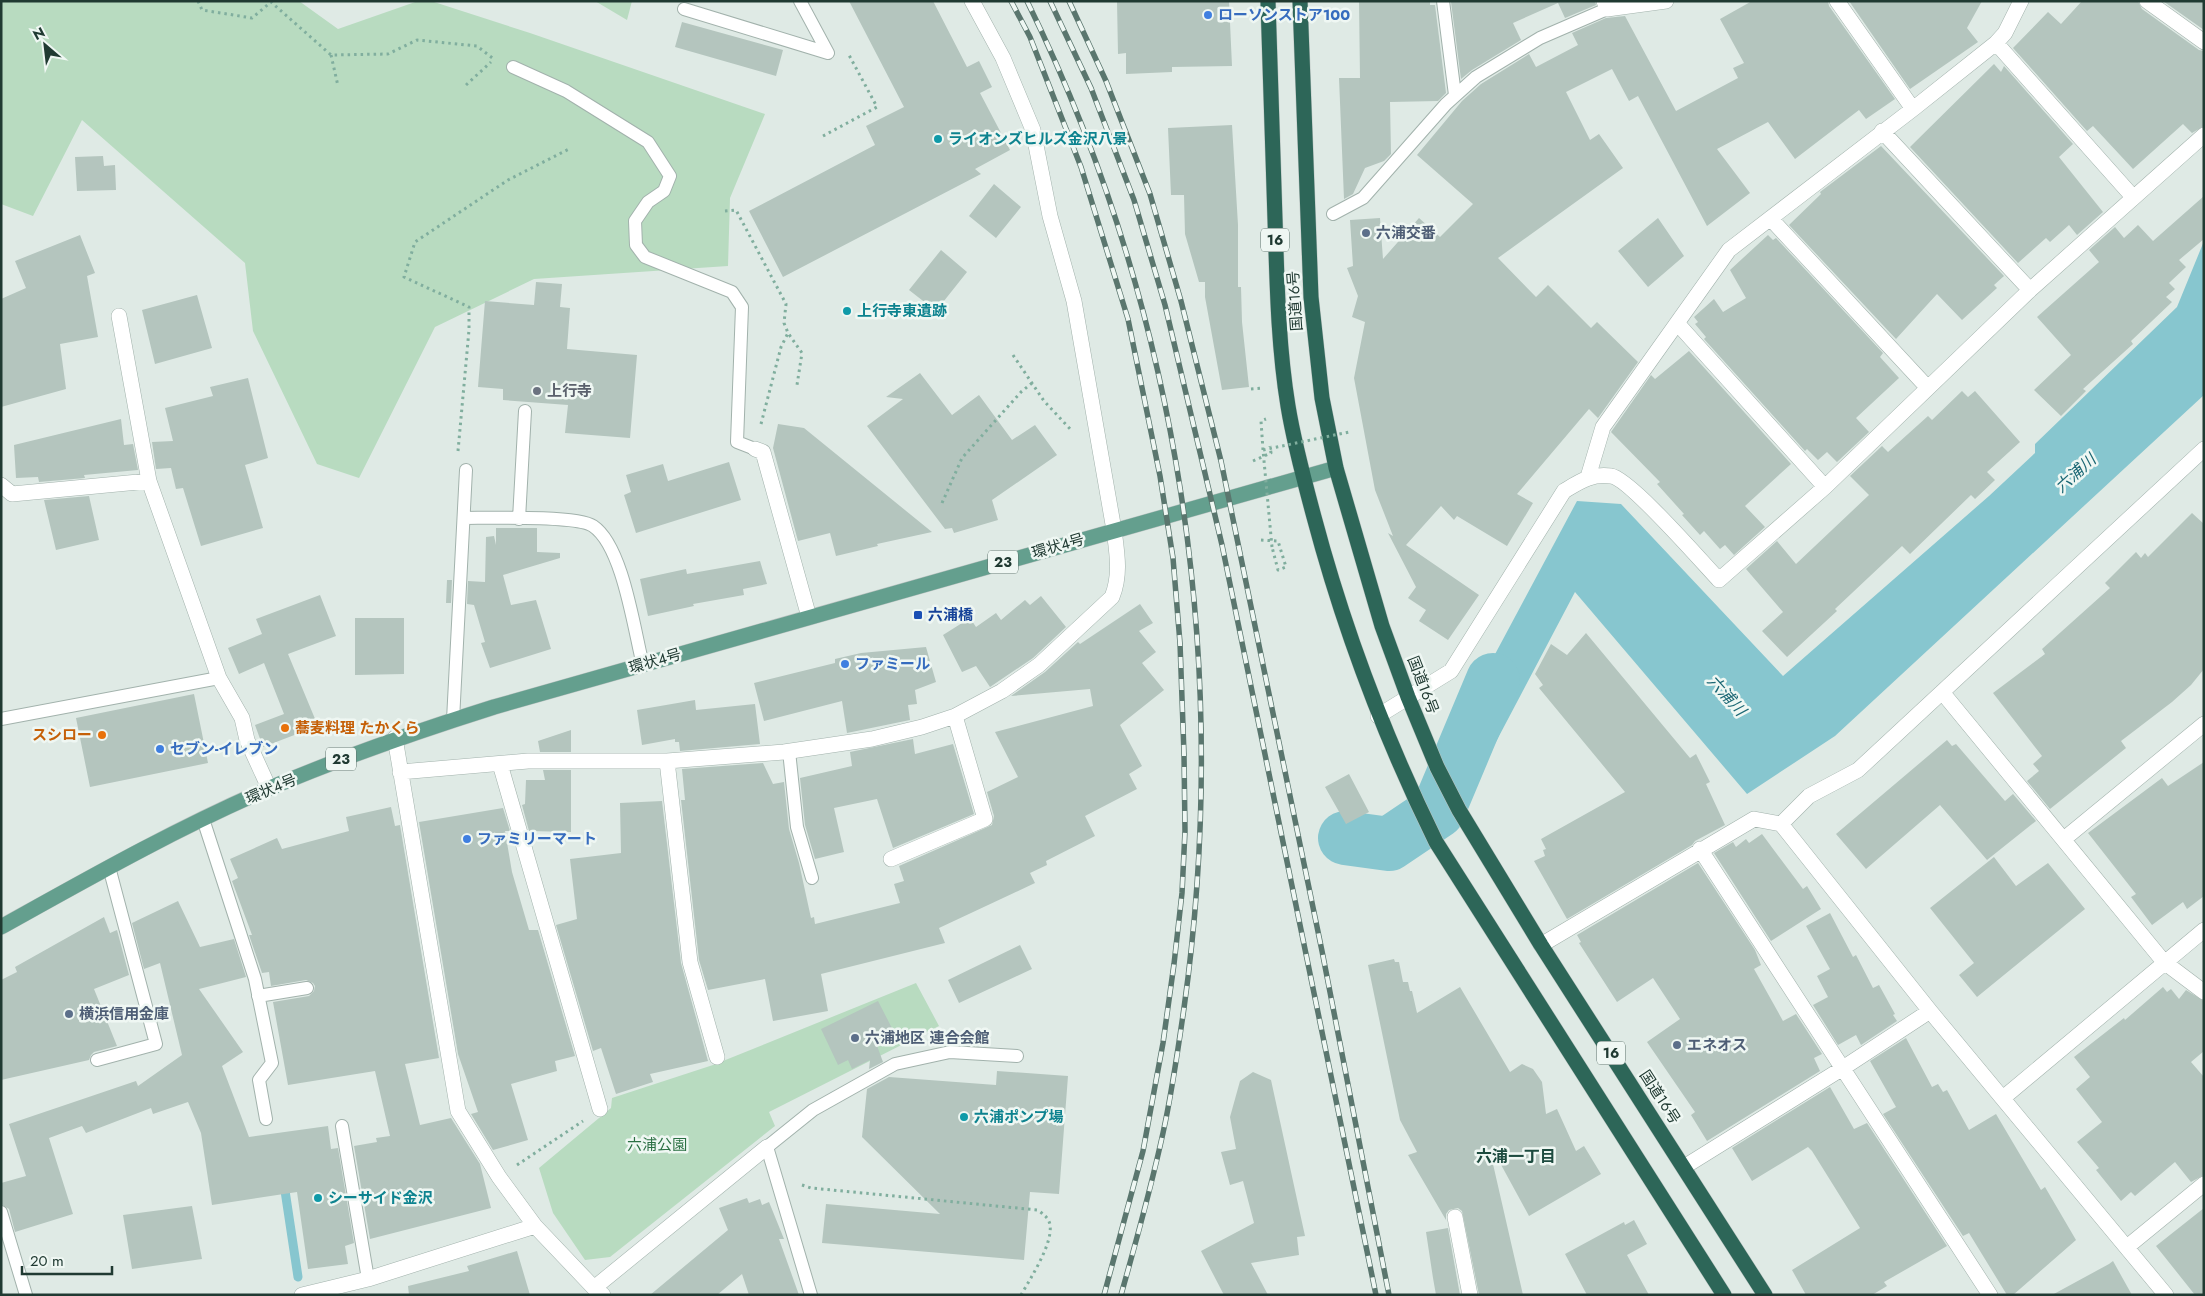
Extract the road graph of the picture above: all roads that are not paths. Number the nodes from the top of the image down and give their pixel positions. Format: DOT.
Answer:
graph roads {
  1 [pos="800,1"];
  2 [pos="972,1"];
  3 [pos="1268,1"];
  4 [pos="1300,1"];
  5 [pos="1443,1"];
  6 [pos="1666,1"];
  7 [pos="1836,1"];
  8 [pos="2021,1"];
  9 [pos="2147,1"];
  10 [pos="1605,5"];
  11 [pos="684,9"];
  12 [pos="2204,42"];
  13 [pos="1996,43"];
  14 [pos="513,67"];
  15 [pos="1455,95"];
  16 [pos="1913,109"];
  17 [pos="1882,130"];
  18 [pos="2204,135"];
  19 [pos="2133,196"];
  20 [pos="1332,214"];
  21 [pos="1771,219"];
  22 [pos="2030,290"];
  23 [pos="119,316"];
  24 [pos="1677,323"];
  25 [pos="1928,387"];
  26 [pos="525,411"];
  27 [pos="755,449"];
  28 [pos="2204,449"];
  29 [pos="1336,468"];
  30 [pos="466,470"];
  31 [pos="1303,477"];
  32 [pos="1588,477"];
  33 [pos="148,481"];
  34 [pos="1,485"];
  35 [pos="1825,487"];
  36 [pos="464,518"];
  37 [pos="519,519"];
  38 [pos="1114,530"];
  39 [pos="809,617"];
  40 [pos="643,665"];
  41 [pos="219,678"];
  42 [pos="1942,692"];
  43 [pos="1408,697"];
  44 [pos="955,716"];
  45 [pos="1378,716"];
  46 [pos="1,719"];
  47 [pos="453,720"];
  48 [pos="2204,724"];
  49 [pos="395,738"];
  50 [pos="789,751"];
  51 [pos="667,761"];
  52 [pos="500,764"];
  53 [pos="400,772"];
  54 [pos="269,788"];
  55 [pos="203,819"];
  56 [pos="1781,824"];
  57 [pos="2064,839"];
  58 [pos="1700,849"];
  59 [pos="891,858"];
  60 [pos="109,867"];
  61 [pos="812,878"];
  62 [pos="1,927"];
  63 [pos="2204,930"];
  64 [pos="1541,945"];
  65 [pos="2164,962"];
  66 [pos="307,988"];
  67 [pos="2204,992"];
  68 [pos="258,996"];
  69 [pos="1930,1011"];
  70 [pos="1017,1056"];
  71 [pos="717,1057"];
  72 [pos="97,1060"];
  73 [pos="1843,1068"];
  74 [pos="2003,1098"];
  75 [pos="600,1109"];
  76 [pos="266,1119"];
  77 [pos="342,1126"];
  78 [pos="767,1147"];
  79 [pos="1684,1167"];
  80 [pos="2204,1184"];
  81 [pos="1,1212"];
  82 [pos="1455,1218"];
  83 [pos="535,1226"];
  84 [pos="2127,1247"];
  85 [pos="368,1279"];
  86 [pos="335,1291"];
  87 [pos="599,1291"];
  88 [pos="26,1295"];
  89 [pos="302,1295"];
  90 [pos="811,1295"];
  91 [pos="1470,1295"];
  92 [pos="1724,1295"];
  93 [pos="1766,1295"];
  94 [pos="1990,1295"];
  95 [pos="2166,1295"];
  1 -- 11 [label="lane"];
  2 -- 38 [label="street"];
  3 -- 31 [label="highway, 国道16号 / 16"];
  4 -- 29 [label="highway, 国道16号 / 16"];
  5 -- 15 [label="lane"];
  6 -- 10 [label="street"];
  7 -- 16 [label="street"];
  8 -- 13 [label="street"];
  9 -- 12 [label="street"];
  10 -- 15 [label="lane"];
  13 -- 16 [label="street"];
  13 -- 19 [label="street"];
  14 -- 27 [label="lane"];
  15 -- 20 [label="lane"];
  16 -- 17 [label="street"];
  17 -- 21 [label="street"];
  17 -- 22 [label="street"];
  18 -- 19 [label="street"];
  19 -- 22 [label="street"];
  21 -- 24 [label="street"];
  21 -- 25 [label="street"];
  22 -- 25 [label="street"];
  23 -- 33 [label="street"];
  24 -- 32 [label="street"];
  24 -- 35 [label="street"];
  25 -- 35 [label="street"];
  26 -- 37 [label="lane"];
  27 -- 39 [label="street"];
  28 -- 42 [label="street"];
  29 -- 31 [label="main road, 環状4号 / 23"];
  29 -- 43 [label="highway, 国道16号 / 16"];
  30 -- 36 [label="lane"];
  31 -- 38 [label="main road, 環状4号 / 23"];
  31 -- 45 [label="highway, 国道16号 / 16"];
  32 -- 35 [label="street"];
  32 -- 43 [label="street"];
  33 -- 34 [label="street"];
  33 -- 41 [label="street"];
  36 -- 37 [label="lane"];
  36 -- 47 [label="lane"];
  37 -- 40 [label="lane"];
  38 -- 39 [label="main road, 環状4号 / 23"];
  38 -- 44 [label="street"];
  39 -- 40 [label="main road, 環状4号 / 23"];
  40 -- 47 [label="main road, 環状4号 / 23"];
  41 -- 46 [label="lane"];
  41 -- 54 [label="street"];
  42 -- 56 [label="street"];
  42 -- 57 [label="street"];
  43 -- 45 [label="street"];
  43 -- 64 [label="highway, 国道16号 / 16"];
  44 -- 50 [label="street"];
  44 -- 59 [label="street"];
  45 -- 92 [label="highway, 国道16号 / 16"];
  47 -- 49 [label="main road, 環状4号 / 23"];
  48 -- 57 [label="street"];
  49 -- 53 [label="street"];
  49 -- 54 [label="main road, 環状4号 / 23"];
  50 -- 51 [label="street"];
  50 -- 61 [label="lane"];
  51 -- 52 [label="street"];
  51 -- 71 [label="street"];
  52 -- 53 [label="street"];
  52 -- 75 [label="street"];
  53 -- 83 [label="street"];
  54 -- 55 [label="main road, 環状4号 / 23"];
  55 -- 60 [label="main road, 環状4号 / 23"];
  55 -- 68 [label="lane"];
  56 -- 58 [label="street"];
  56 -- 69 [label="street"];
  57 -- 65 [label="street"];
  58 -- 64 [label="street"];
  58 -- 73 [label="street"];
  60 -- 62 [label="main road, 環状4号 / 23"];
  60 -- 72 [label="lane"];
  63 -- 65 [label="street"];
  64 -- 79 [label="highway, 国道16号 / 16"];
  65 -- 67 [label="street"];
  65 -- 74 [label="street"];
  66 -- 68 [label="lane"];
  68 -- 76 [label="lane"];
  69 -- 73 [label="street"];
  69 -- 74 [label="street"];
  70 -- 78 [label="lane"];
  73 -- 79 [label="street"];
  73 -- 94 [label="street"];
  74 -- 84 [label="street"];
  77 -- 85 [label="lane"];
  78 -- 87 [label="street"];
  78 -- 90 [label="lane"];
  79 -- 93 [label="highway, 国道16号 / 16"];
  80 -- 84 [label="street"];
  81 -- 88 [label="lane"];
  82 -- 91 [label="street"];
  83 -- 85 [label="street"];
  83 -- 87 [label="street"];
  84 -- 95 [label="street"];
  85 -- 86 [label="street"];
  86 -- 89 [label="street"];
}
